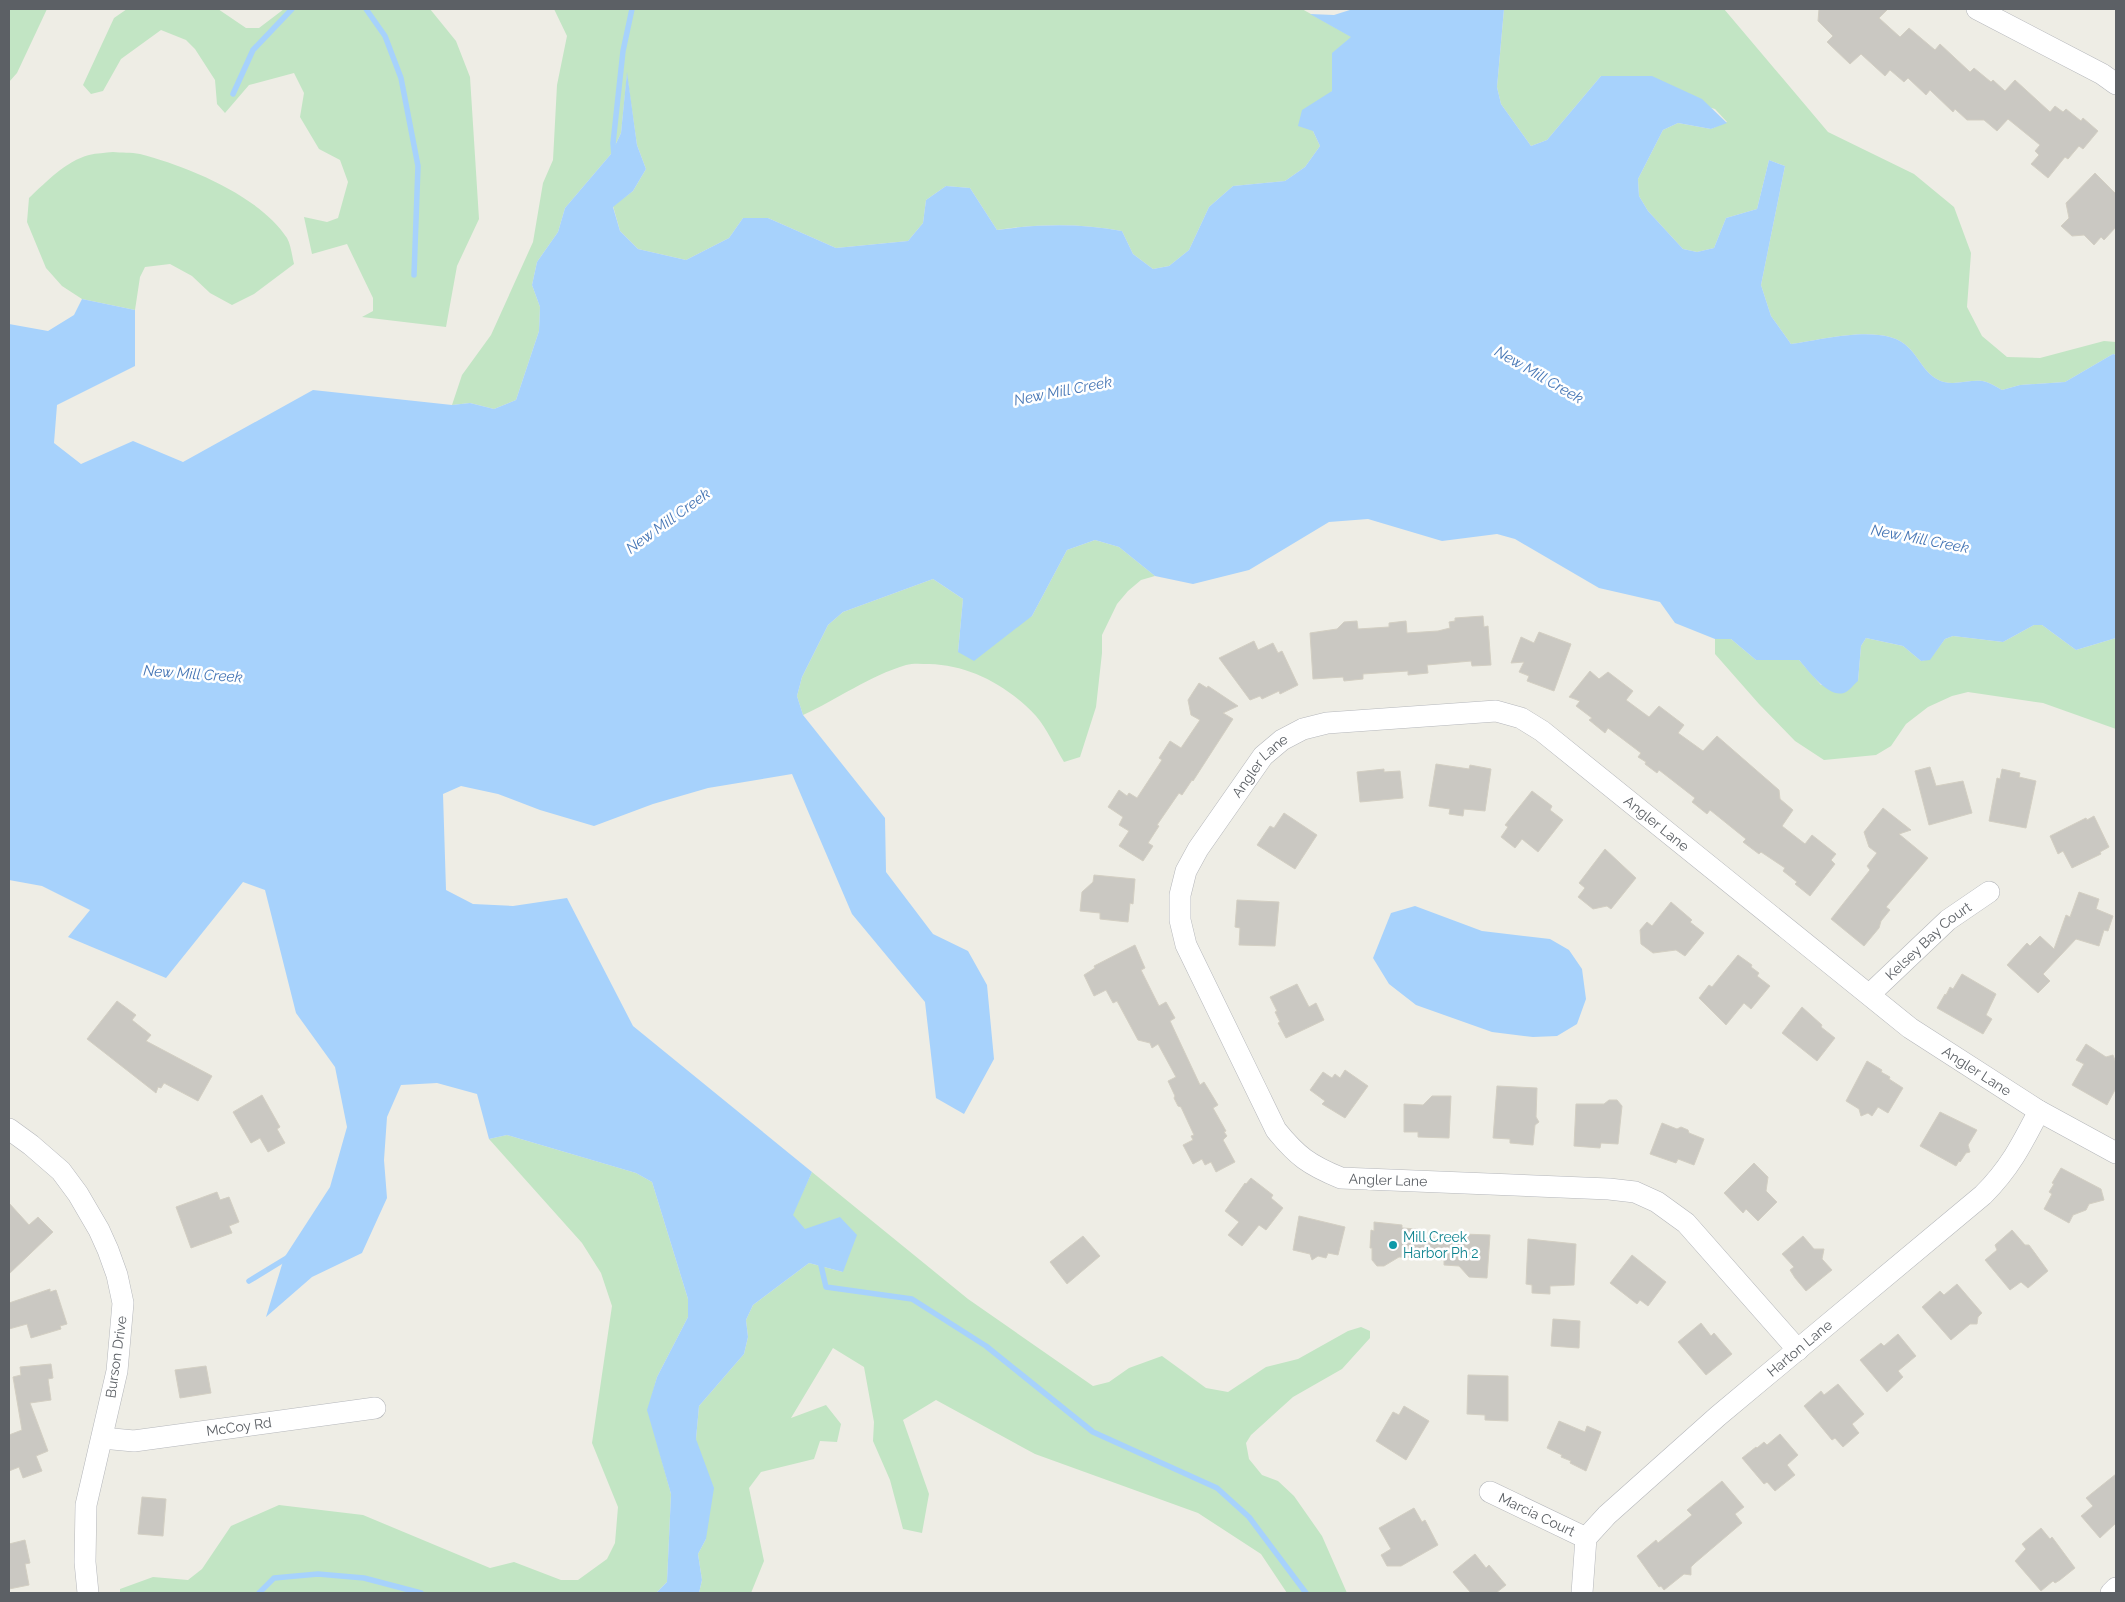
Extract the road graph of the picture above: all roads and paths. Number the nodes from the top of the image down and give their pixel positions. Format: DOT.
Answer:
graph roads {
  1 [pos="1977,9"];
  2 [pos="2116,84"];
  3 [pos="1989,892"];
  4 [pos="1870,994"];
  5 [pos="2039,1111"];
  6 [pos="11,1133"];
  7 [pos="2116,1153"];
  8 [pos="1798,1350"];
  9 [pos="375,1408"];
  10 [pos="102,1438"];
  11 [pos="1490,1492"];
  12 [pos="1586,1538"];
  13 [pos="2116,1588"];
  14 [pos="88,1593"];
  15 [pos="1582,1593"];
  16 [pos="2111,1593"];
  1 -- 2 [label="street"];
  3 -- 4 [label="street, Kelsey Bay Court"];
  4 -- 5 [label="street, Angler Lane"];
  4 -- 8 [label="street, Angler Lane"];
  5 -- 7 [label="street, Angler Lane"];
  5 -- 8 [label="street, Harton Lane"];
  6 -- 10 [label="street, Burson Drive"];
  8 -- 12 [label="street, Harton Lane"];
  9 -- 10 [label="street, McCoy Rd"];
  10 -- 14 [label="street, Burson Drive"];
  11 -- 12 [label="street, Marcia Court"];
  12 -- 15 [label="street"];
  13 -- 16 [label="street"];
}
